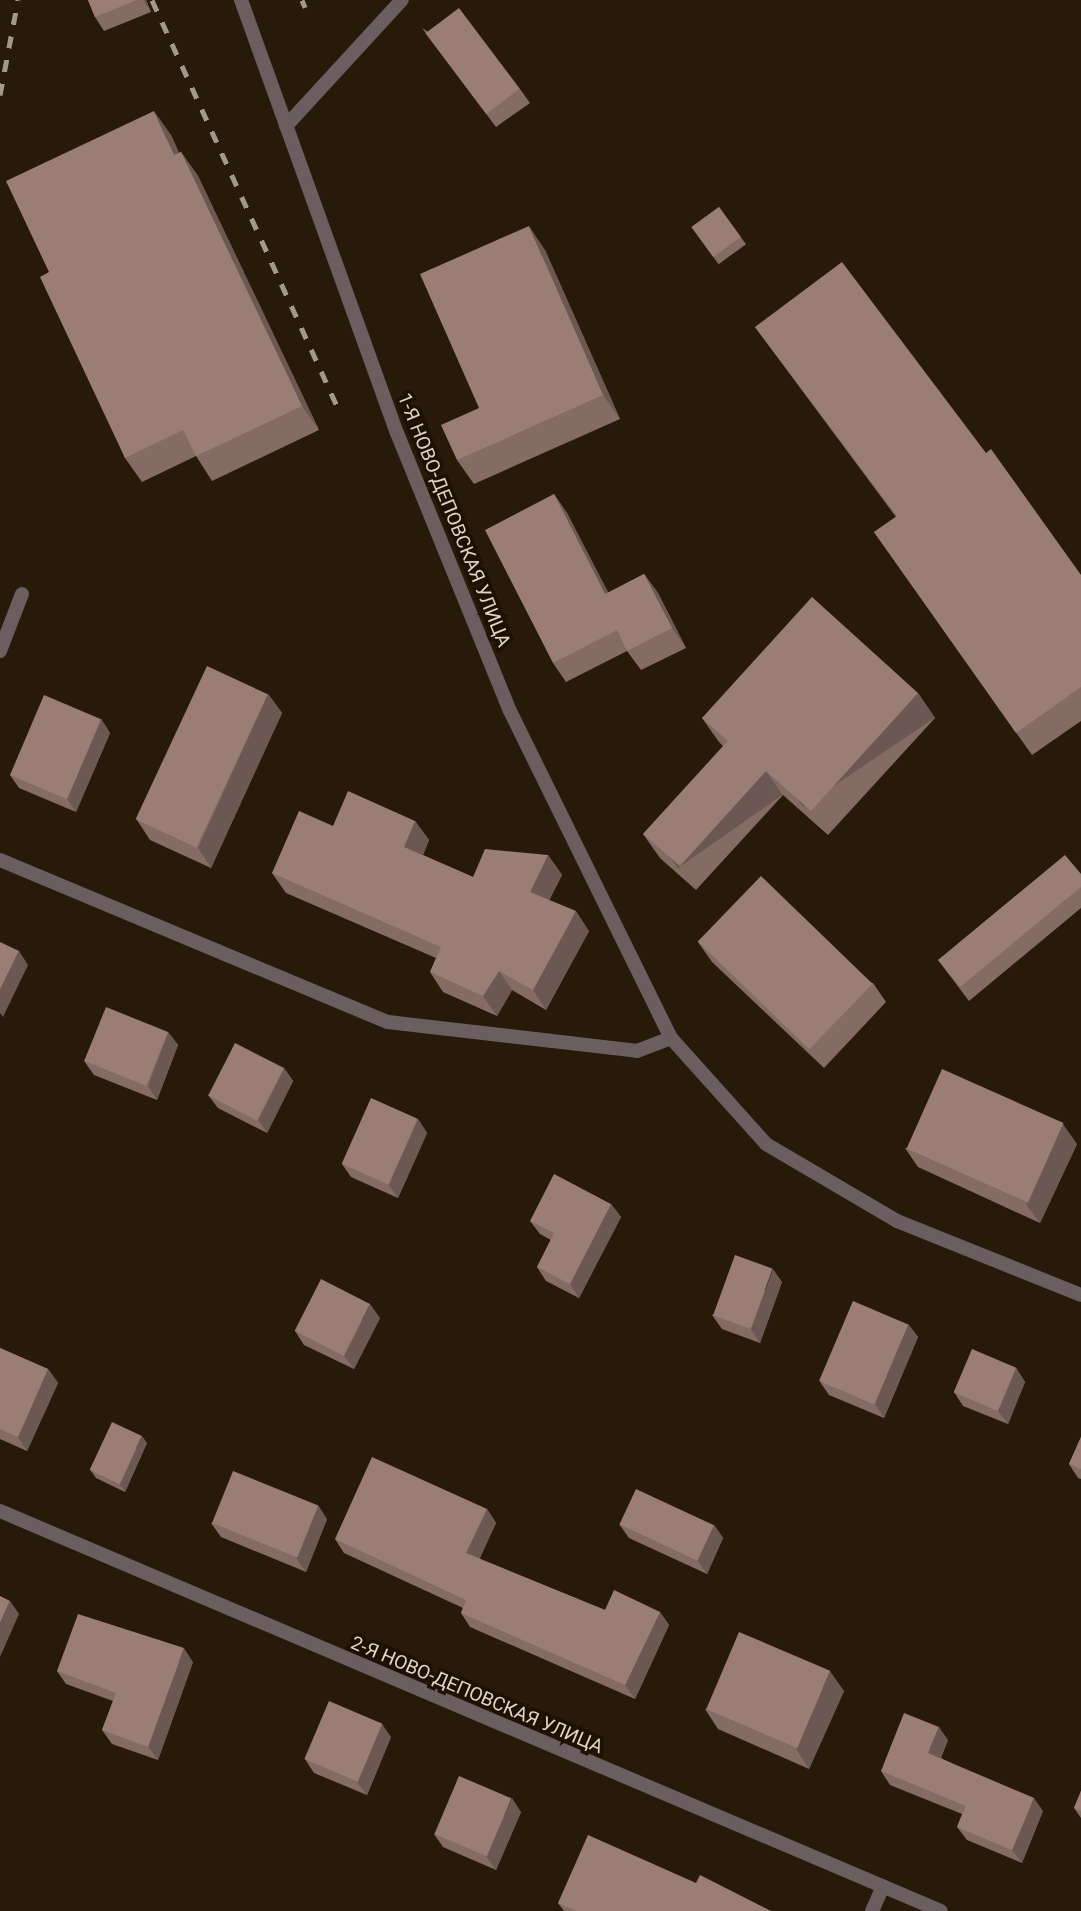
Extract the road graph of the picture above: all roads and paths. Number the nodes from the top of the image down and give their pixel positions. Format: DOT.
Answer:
graph roads {
  1 [pos="241,0"];
  2 [pos="402,0"];
  3 [pos="286,126"];
  4 [pos="22,594"];
  5 [pos="0,651"];
  6 [pos="0,860"];
  7 [pos="671,1038"];
  8 [pos="1081,1295"];
  9 [pos="0,1511"];
  10 [pos="883,1886"];
  11 [pos="872,1911"];
  12 [pos="941,1911"];
  1 -- 3 [label="street, 1-Я НОВО-ДЕПОВСКАЯ УЛИЦА"];
  2 -- 3 [label="street"];
  3 -- 7 [label="street, 1-Я НОВО-ДЕПОВСКАЯ УЛИЦА"];
  4 -- 5 [label="street"];
  6 -- 7 [label="street"];
  7 -- 8 [label="street, 1-Я НОВО-ДЕПОВСКАЯ УЛИЦА"];
  9 -- 10 [label="street, 2-Я НОВО-ДЕПОВСКАЯ УЛИЦА"];
  10 -- 11 [label="street"];
  10 -- 12 [label="street, 2-Я НОВО-ДЕПОВСКАЯ УЛИЦА"];
}
